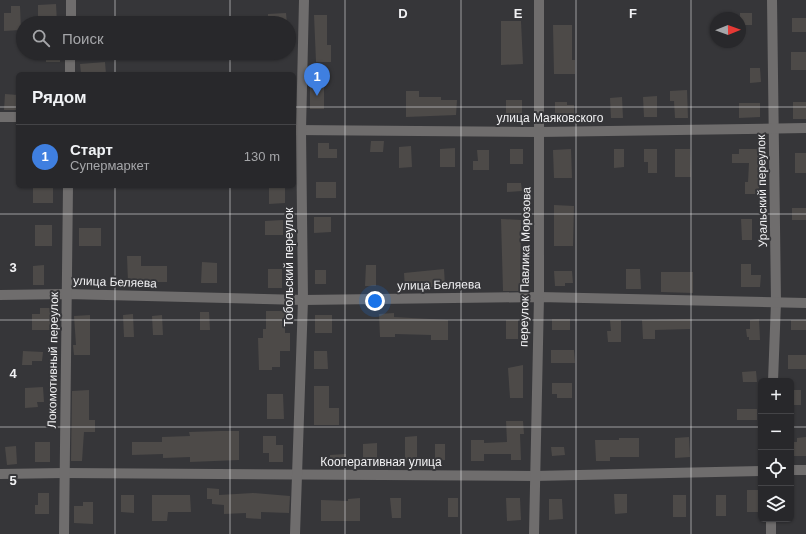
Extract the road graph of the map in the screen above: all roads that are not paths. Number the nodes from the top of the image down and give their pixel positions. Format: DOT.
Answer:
graph roads {
  1 [pos="71,0"];
  2 [pos="304,0"];
  3 [pos="539,0"];
  4 [pos="772,0"];
  5 [pos="71,16"];
  6 [pos="70,60"];
  7 [pos="70,72"];
  8 [pos="0,117"];
  9 [pos="16,117"];
  10 [pos="774,128"];
  11 [pos="806,128"];
  12 [pos="298,130"];
  13 [pos="539,132"];
  14 [pos="68,188"];
  15 [pos="67,294"];
  16 [pos="0,295"];
  17 [pos="539,297"];
  18 [pos="303,300"];
  19 [pos="776,302"];
  20 [pos="806,302"];
  21 [pos="773,378"];
  22 [pos="794,470"];
  23 [pos="806,470"];
  24 [pos="758,471"];
  25 [pos="64,473"];
  26 [pos="0,474"];
  27 [pos="297,475"];
  28 [pos="534,476"];
  29 [pos="771,522"];
  30 [pos="64,534"];
  31 [pos="295,534"];
  32 [pos="534,534"];
  33 [pos="771,534"];
  1 -- 5 [label="street"];
  2 -- 12 [label="street, Тобольский переулок"];
  3 -- 13 [label="street, переулок Павлика Морозова"];
  4 -- 10 [label="street, Уральский переулок"];
  6 -- 7 [label="street"];
  8 -- 9 [label="street"];
  10 -- 11 [label="street, улица Маяковского"];
  10 -- 13 [label="street, улица Маяковского"];
  10 -- 19 [label="street, Уральский переулок"];
  12 -- 13 [label="street, улица Маяковского"];
  12 -- 18 [label="street, Тобольский переулок"];
  13 -- 17 [label="street, переулок Павлика Морозова"];
  14 -- 15 [label="street, Локомотивный переулок"];
  15 -- 16 [label="street, улица Беляева"];
  15 -- 18 [label="street, улица Беляева"];
  15 -- 25 [label="street, Локомотивный переулок"];
  17 -- 18 [label="street, улица Беляева"];
  17 -- 19 [label="street, улица Беляева"];
  17 -- 28 [label="street, переулок Павлика Морозова"];
  18 -- 27 [label="street, Тобольский переулок"];
  19 -- 20 [label="street, улица Беляева"];
  19 -- 21 [label="street, Уральский переулок"];
  22 -- 23 [label="street"];
  24 -- 28 [label="street, Кооперативная улица"];
  25 -- 26 [label="street, Кооперативная улица"];
  25 -- 27 [label="street, Кооперативная улица"];
  25 -- 30 [label="street, Локомотивный переулок"];
  27 -- 28 [label="street, Кооперативная улица"];
  27 -- 31 [label="street, Тобольский переулок"];
  28 -- 32 [label="street, переулок Павлика Морозова"];
  29 -- 33 [label="street"];
}
